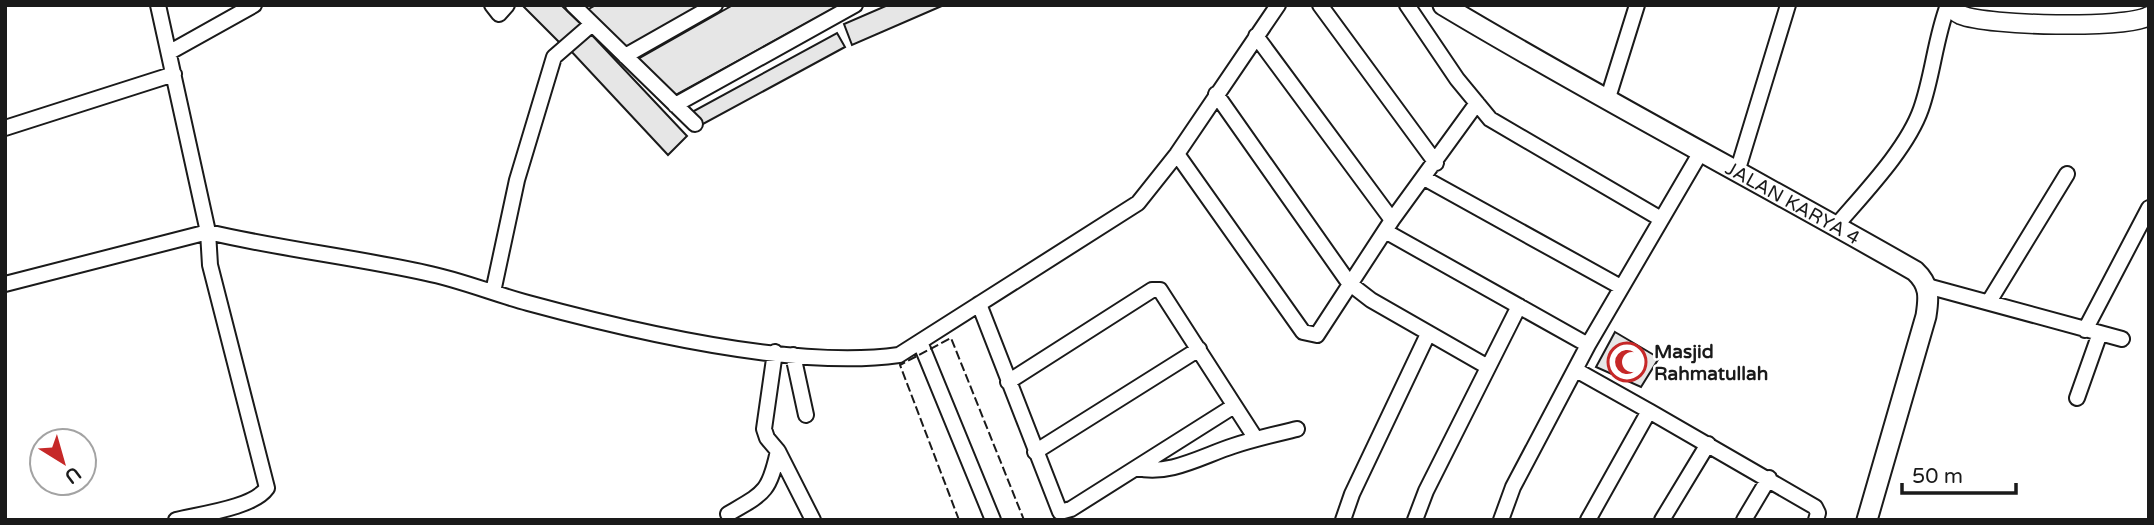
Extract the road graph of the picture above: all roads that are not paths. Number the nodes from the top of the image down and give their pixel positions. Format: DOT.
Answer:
graph roads {
  1 [pos="158,5"];
  2 [pos="254,5"];
  3 [pos="492,5"];
  4 [pos="508,5"];
  5 [pos="715,5"];
  6 [pos="855,5"];
  7 [pos="1278,5"];
  8 [pos="1320,5"];
  9 [pos="1407,5"];
  10 [pos="1443,5"];
  11 [pos="1637,5"];
  12 [pos="1788,5"];
  13 [pos="1949,5"];
  14 [pos="577,6"];
  15 [pos="2149,16"];
  16 [pos="592,24"];
  17 [pos="1256,36"];
  18 [pos="170,52"];
  19 [pos="625,56"];
  20 [pos="174,74"];
  21 [pos="1216,94"];
  22 [pos="1607,101"];
  23 [pos="1477,103"];
  24 [pos="675,105"];
  25 [pos="695,124"];
  26 [pos="5,128"];
  27 [pos="1702,150"];
  28 [pos="1177,154"];
  29 [pos="1436,163"];
  30 [pos="1738,169"];
  31 [pos="2067,174"];
  32 [pos="1424,178"];
  33 [pos="2149,208"];
  34 [pos="1661,219"];
  35 [pos="1389,225"];
  36 [pos="1836,226"];
  37 [pos="208,232"];
  38 [pos="1349,283"];
  39 [pos="5,284"];
  40 [pos="1619,286"];
  41 [pos="1927,286"];
  42 [pos="493,292"];
  43 [pos="1990,300"];
  44 [pos="979,304"];
  45 [pos="1519,306"];
  46 [pos="2092,332"];
  47 [pos="1428,334"];
  48 [pos="2122,339"];
  49 [pos="920,342"];
  50 [pos="1588,345"];
  51 [pos="1199,349"];
  52 [pos="775,352"];
  53 [pos="793,355"];
  54 [pos="1488,368"];
  55 [pos="1576,370"];
  56 [pos="1008,382"];
  57 [pos="2077,398"];
  58 [pos="1234,406"];
  59 [pos="1649,411"];
  60 [pos="806,415"];
  61 [pos="1297,429"];
  62 [pos="1256,439"];
  63 [pos="1709,444"];
  64 [pos="778,451"];
  65 [pos="1035,452"];
  66 [pos="1137,468"];
  67 [pos="1769,478"];
  68 [pos="728,514"];
  69 [pos="1061,516"];
  70 [pos="176,520"];
  71 [pos="813,520"];
  72 [pos="993,520"];
  73 [pos="1343,520"];
  74 [pos="1415,520"];
  75 [pos="1501,520"];
  76 [pos="1588,520"];
  77 [pos="1662,520"];
  78 [pos="1744,520"];
  79 [pos="1816,520"];
  80 [pos="1867,520"];
  1 -- 18 [label="street"];
  2 -- 18 [label="street"];
  3 -- 4 [label="street"];
  5 -- 19 [label="street"];
  6 -- 24 [label="street"];
  7 -- 17 [label="street"];
  8 -- 29 [label="street"];
  9 -- 23 [label="street"];
  10 -- 22 [label="main road, JALAN KARYA 4"];
  11 -- 22 [label="street"];
  12 -- 30 [label="street"];
  13 -- 15 [label="street"];
  13 -- 36 [label="street"];
  14 -- 16 [label="street"];
  16 -- 19 [label="street"];
  16 -- 42 [label="street"];
  17 -- 21 [label="street"];
  17 -- 35 [label="street"];
  18 -- 20 [label="street"];
  19 -- 24 [label="street"];
  20 -- 26 [label="street"];
  20 -- 37 [label="street"];
  21 -- 28 [label="street"];
  21 -- 38 [label="street"];
  22 -- 27 [label="main road, JALAN KARYA 4"];
  23 -- 29 [label="street"];
  23 -- 34 [label="street"];
  24 -- 25 [label="street"];
  27 -- 30 [label="main road, JALAN KARYA 4"];
  27 -- 34 [label="street"];
  28 -- 38 [label="street"];
  28 -- 44 [label="street"];
  29 -- 32 [label="street"];
  30 -- 36 [label="main road, JALAN KARYA 4"];
  31 -- 43 [label="street"];
  32 -- 35 [label="street"];
  32 -- 40 [label="street"];
  33 -- 46 [label="street"];
  34 -- 40 [label="street"];
  35 -- 38 [label="street"];
  35 -- 45 [label="street"];
  36 -- 41 [label="main road, JALAN KARYA 4"];
  37 -- 39 [label="street"];
  37 -- 42 [label="street"];
  37 -- 70 [label="street"];
  38 -- 47 [label="street"];
  40 -- 50 [label="street"];
  41 -- 43 [label="street"];
  41 -- 80 [label="main road"];
  42 -- 52 [label="street"];
  43 -- 46 [label="street"];
  44 -- 49 [label="street"];
  44 -- 56 [label="street"];
  45 -- 50 [label="street"];
  45 -- 54 [label="street"];
  46 -- 48 [label="street"];
  46 -- 57 [label="street"];
  47 -- 54 [label="street"];
  47 -- 73 [label="street"];
  49 -- 53 [label="street"];
  49 -- 72 [label="street"];
  50 -- 55 [label="street"];
  51 -- 56 [label="street"];
  51 -- 58 [label="street"];
  51 -- 65 [label="street"];
  52 -- 53 [label="street"];
  52 -- 64 [label="street"];
  53 -- 60 [label="street"];
  54 -- 74 [label="street"];
  55 -- 59 [label="street"];
  55 -- 75 [label="street"];
  56 -- 65 [label="street"];
  58 -- 62 [label="street"];
  58 -- 66 [label="street"];
  59 -- 63 [label="street"];
  59 -- 76 [label="street"];
  61 -- 62 [label="street"];
  62 -- 66 [label="street"];
  63 -- 67 [label="street"];
  63 -- 77 [label="street"];
  64 -- 68 [label="street"];
  64 -- 71 [label="street"];
  65 -- 69 [label="street"];
  66 -- 69 [label="street"];
  67 -- 78 [label="street"];
  67 -- 79 [label="street"];
}
